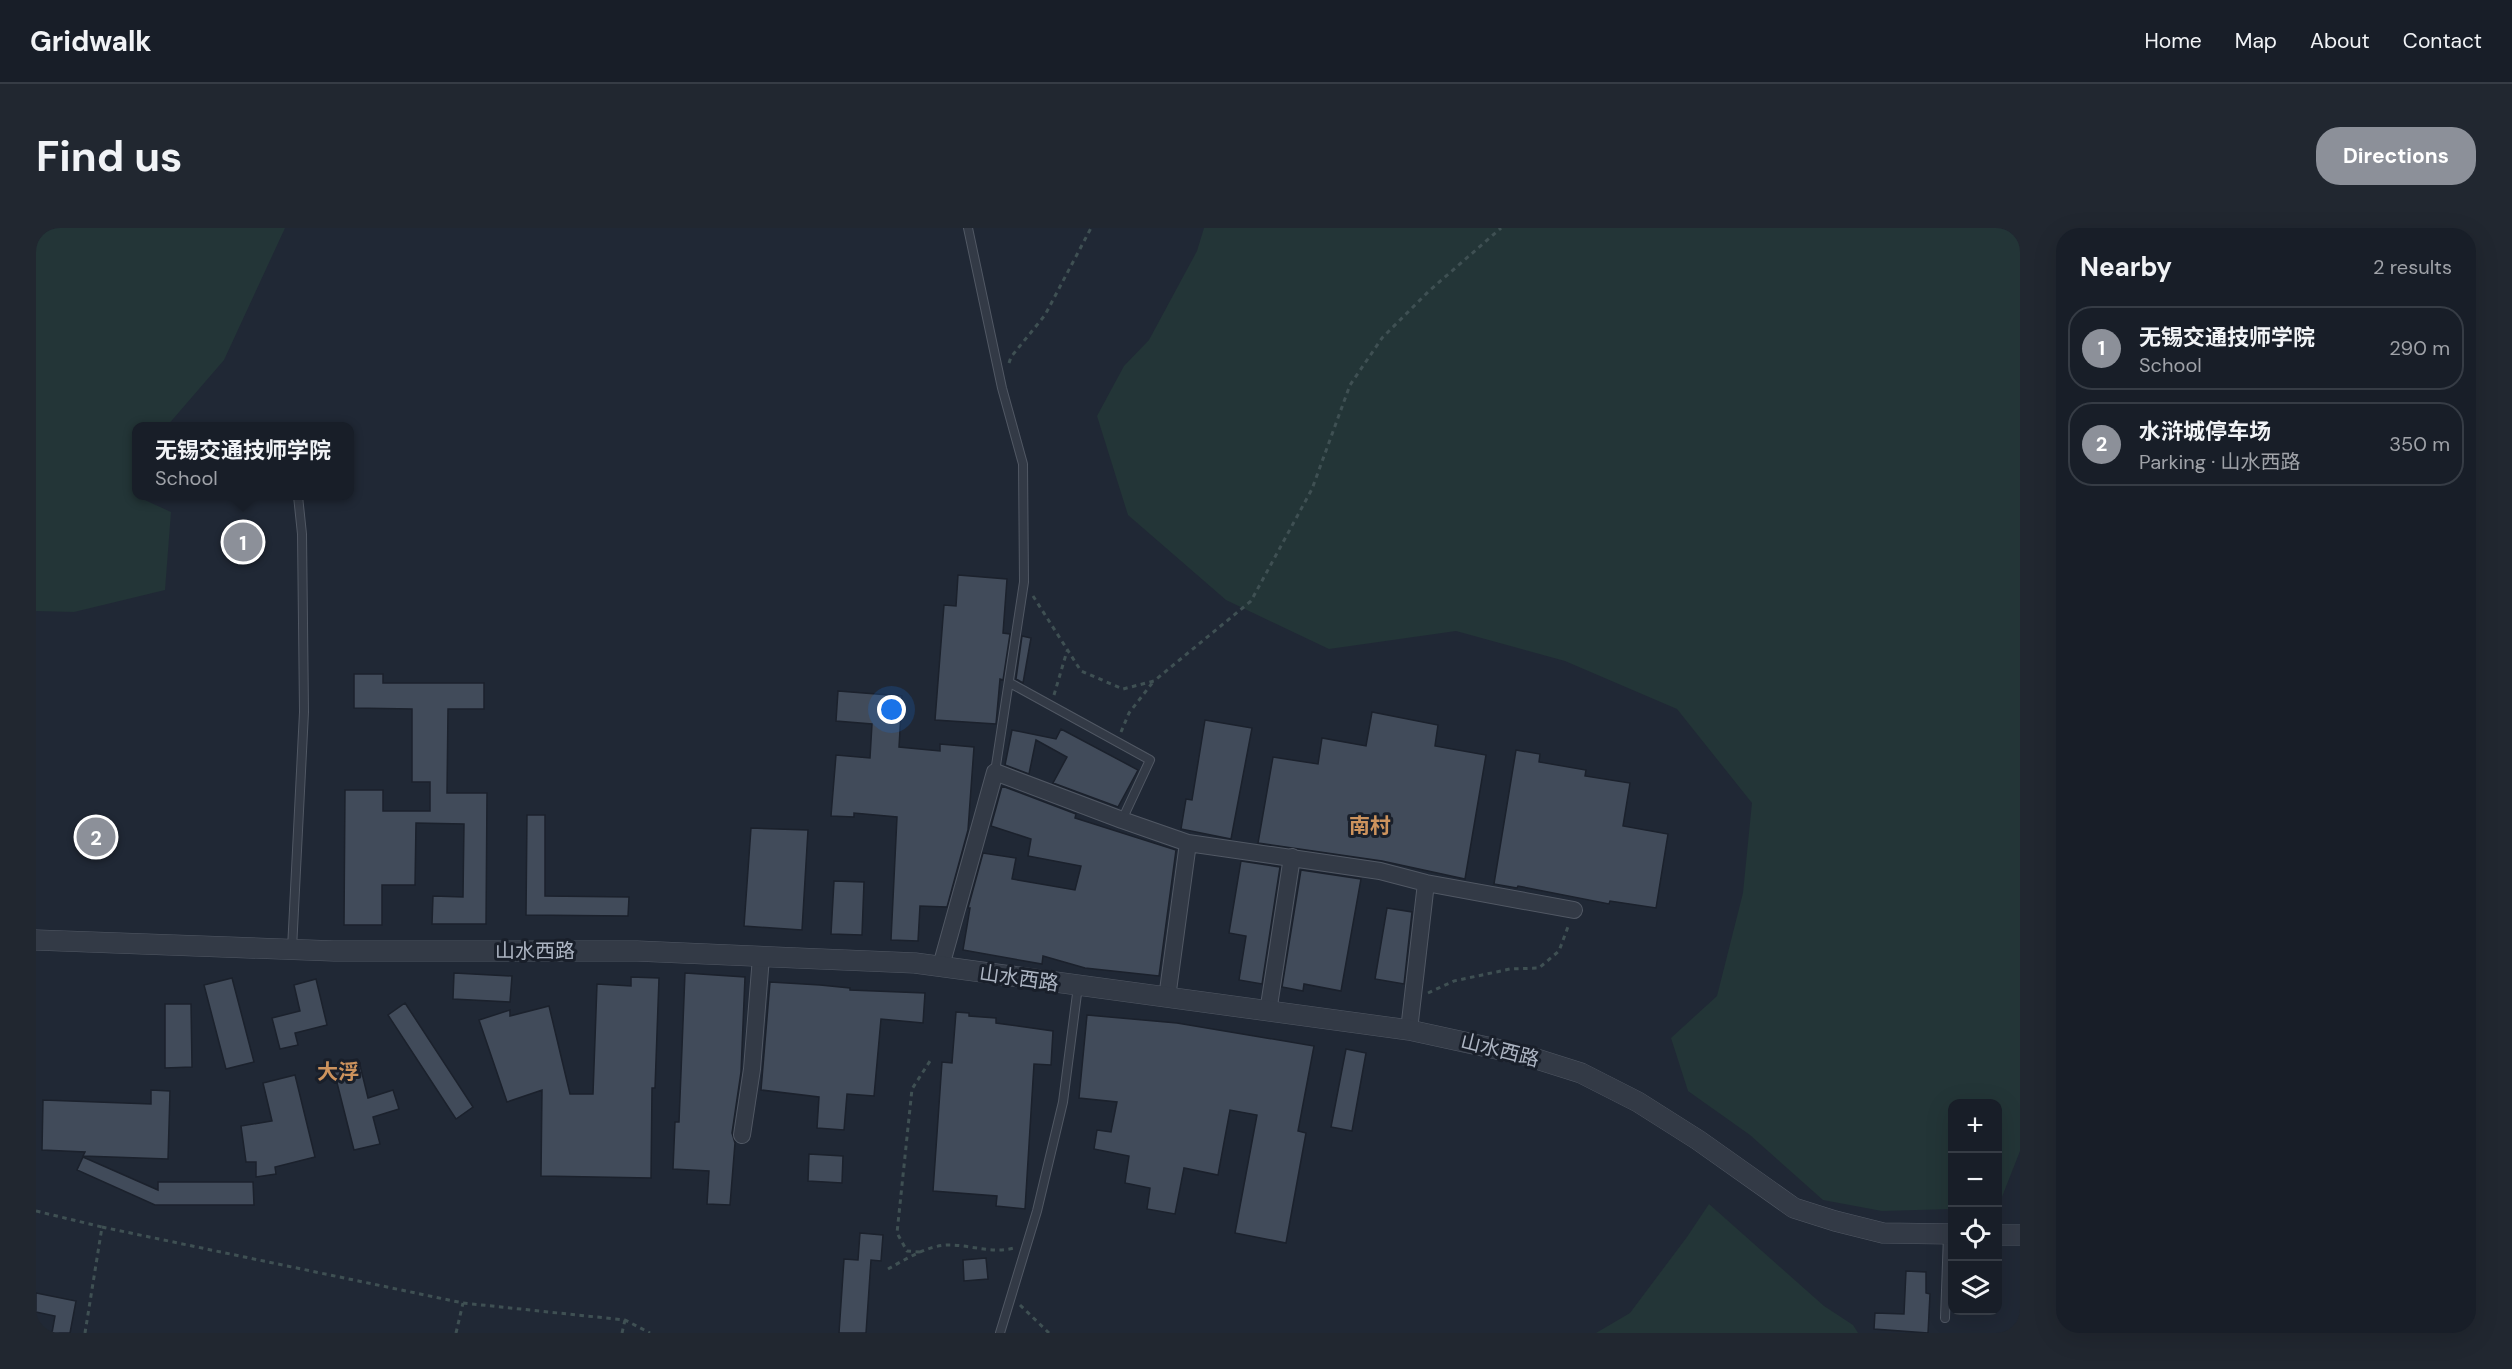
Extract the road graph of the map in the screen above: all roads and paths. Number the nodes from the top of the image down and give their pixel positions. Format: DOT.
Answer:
graph roads {
  1 [pos="968,228"];
  2 [pos="1091,228"];
  3 [pos="1501,228"];
  4 [pos="1002,388"];
  5 [pos="299,500"];
  6 [pos="1024,582"];
  7 [pos="1067,651"];
  8 [pos="1154,681"];
  9 [pos="1010,683"];
  10 [pos="1051,706"];
  11 [pos="1117,742"];
  12 [pos="995,772"];
  13 [pos="1122,820"];
  14 [pos="1188,843"];
  15 [pos="1292,857"];
  16 [pos="1426,883"];
  17 [pos="1574,910"];
  18 [pos="36,940"];
  19 [pos="292,949"];
  20 [pos="761,957"];
  21 [pos="941,966"];
  22 [pos="1078,986"];
  23 [pos="1167,998"];
  24 [pos="1412,1000"];
  25 [pos="1268,1012"];
  26 [pos="1409,1030"];
  27 [pos="930,1061"];
  28 [pos="742,1135"];
  29 [pos="36,1211"];
  30 [pos="102,1227"];
  31 [pos="1948,1234"];
  32 [pos="2002,1235"];
  33 [pos="2020,1235"];
  34 [pos="1027,1245"];
  35 [pos="920,1252"];
  36 [pos="1948,1261"];
  37 [pos="888,1269"];
  38 [pos="1012,1297"];
  39 [pos="463,1304"];
  40 [pos="1945,1318"];
  41 [pos="625,1320"];
  42 [pos="85,1333"];
  43 [pos="456,1333"];
  44 [pos="622,1333"];
  45 [pos="650,1333"];
  46 [pos="1000,1333"];
  47 [pos="1049,1333"];
  1 -- 4 [label="lane"];
  2 -- 4 [label="path"];
  3 -- 8 [label="path"];
  4 -- 6 [label="lane"];
  5 -- 19 [label="lane"];
  6 -- 7 [label="path"];
  6 -- 9 [label="lane"];
  7 -- 8 [label="path"];
  7 -- 10 [label="path"];
  8 -- 11 [label="path"];
  9 -- 10 [label="lane"];
  9 -- 12 [label="lane"];
  10 -- 11 [label="lane"];
  11 -- 13 [label="lane"];
  12 -- 13 [label="street"];
  12 -- 21 [label="street"];
  13 -- 14 [label="street"];
  14 -- 15 [label="street"];
  14 -- 23 [label="street"];
  15 -- 16 [label="street"];
  15 -- 25 [label="street"];
  16 -- 17 [label="street"];
  16 -- 24 [label="street"];
  17 -- 24 [label="path"];
  18 -- 19 [label="street, 山水西路"];
  19 -- 20 [label="street, 山水西路"];
  20 -- 21 [label="street, 山水西路"];
  20 -- 28 [label="street"];
  21 -- 22 [label="street, 山水西路"];
  22 -- 23 [label="street, 山水西路"];
  22 -- 34 [label="lane"];
  23 -- 25 [label="street, 山水西路"];
  24 -- 26 [label="street"];
  25 -- 26 [label="street, 山水西路"];
  26 -- 31 [label="street, 山水西路"];
  27 -- 35 [label="path"];
  29 -- 30 [label="path"];
  30 -- 39 [label="path"];
  30 -- 42 [label="path"];
  32 -- 33 [label="street"];
  34 -- 35 [label="path"];
  34 -- 38 [label="lane"];
  35 -- 37 [label="path"];
  36 -- 40 [label="lane"];
  38 -- 46 [label="lane"];
  38 -- 47 [label="path"];
  39 -- 41 [label="path"];
  39 -- 43 [label="path"];
  41 -- 44 [label="path"];
  41 -- 45 [label="path"];
}
